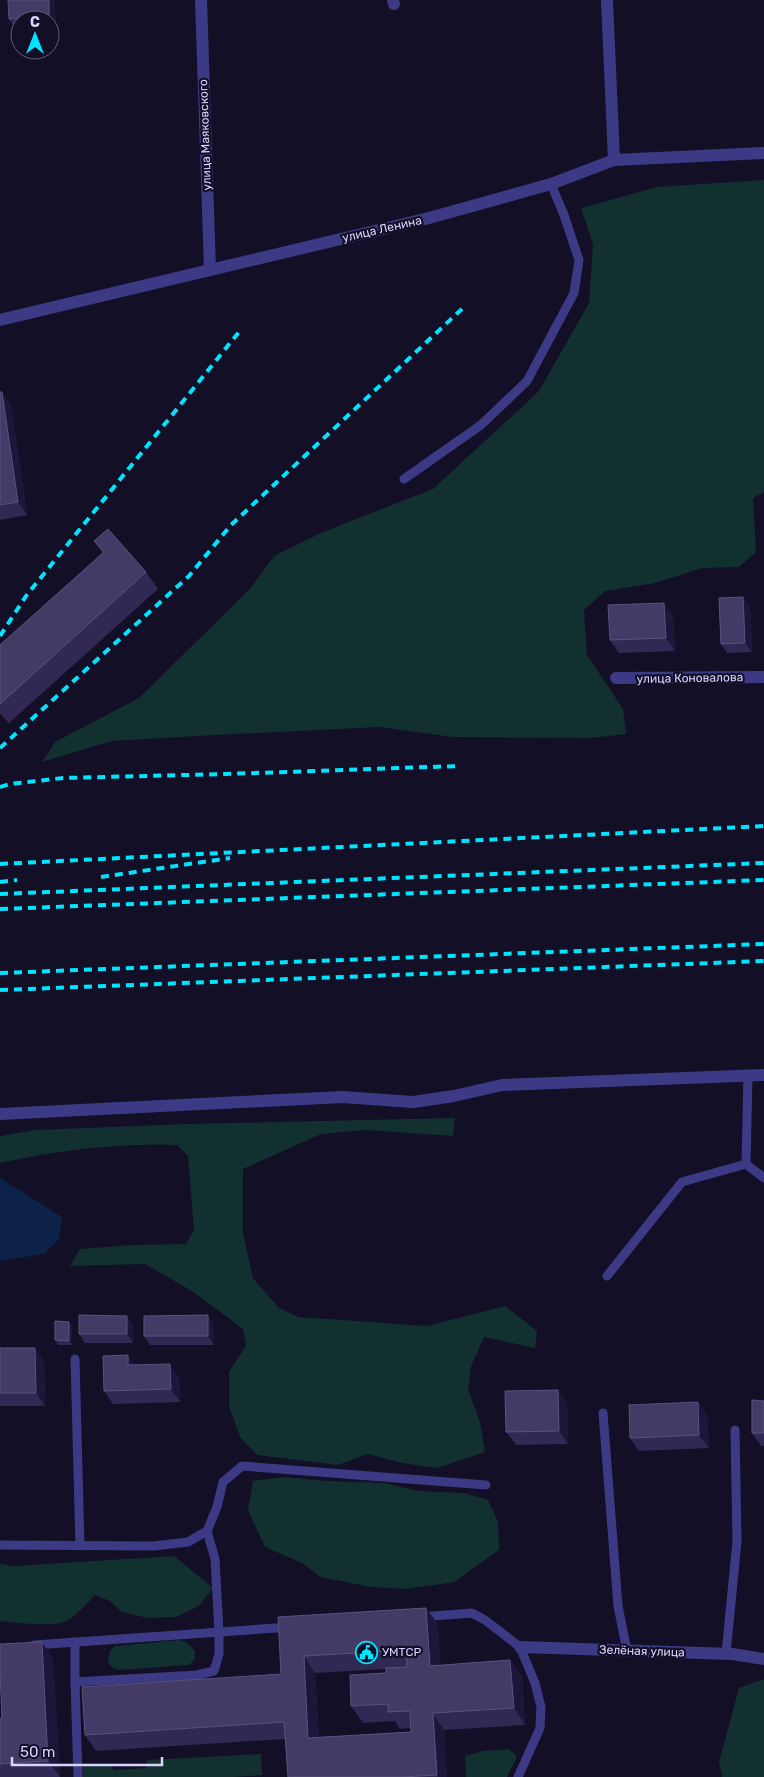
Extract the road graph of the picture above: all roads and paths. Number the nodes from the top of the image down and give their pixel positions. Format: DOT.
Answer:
graph roads {
  1 [pos="200,0"];
  2 [pos="607,0"];
  3 [pos="764,153"];
  4 [pos="614,160"];
  5 [pos="551,184"];
  6 [pos="210,270"];
  7 [pos="0,320"];
  8 [pos="404,479"];
  9 [pos="764,677"];
  10 [pos="616,678"];
  11 [pos="748,1075"];
  12 [pos="764,1075"];
  13 [pos="0,1114"];
  14 [pos="746,1164"];
  15 [pos="764,1178"];
  16 [pos="607,1276"];
  17 [pos="75,1359"];
  18 [pos="603,1413"];
  19 [pos="735,1430"];
  20 [pos="486,1485"];
  21 [pos="207,1531"];
  22 [pos="0,1545"];
  23 [pos="80,1546"];
  24 [pos="414,1618"];
  25 [pos="297,1626"];
  26 [pos="219,1632"];
  27 [pos="75,1642"];
  28 [pos="29,1646"];
  29 [pos="520,1647"];
  30 [pos="627,1650"];
  31 [pos="726,1654"];
  32 [pos="764,1659"];
  33 [pos="75,1682"];
  34 [pos="78,1777"];
  35 [pos="518,1777"];
  1 -- 6 [label="street, улица Маяковского"];
  2 -- 4 [label="street"];
  3 -- 4 [label="street, улица Ленина"];
  4 -- 5 [label="street, улица Ленина"];
  5 -- 6 [label="street, улица Ленина"];
  5 -- 8 [label="lane"];
  6 -- 7 [label="street, улица Ленина"];
  9 -- 10 [label="street, улица Коновалова"];
  11 -- 12 [label="street"];
  11 -- 13 [label="street"];
  11 -- 14 [label="lane"];
  14 -- 15 [label="lane"];
  14 -- 16 [label="lane"];
  17 -- 23 [label="lane"];
  18 -- 30 [label="lane"];
  19 -- 31 [label="lane"];
  20 -- 21 [label="lane"];
  21 -- 23 [label="lane"];
  21 -- 26 [label="lane"];
  22 -- 23 [label="lane"];
  24 -- 29 [label="lane"];
  25 -- 26 [label="lane"];
  26 -- 27 [label="lane"];
  26 -- 33 [label="lane"];
  27 -- 28 [label="lane"];
  27 -- 33 [label="lane"];
  29 -- 30 [label="street, Зелёная улица"];
  29 -- 35 [label="lane"];
  30 -- 31 [label="street, Зелёная улица"];
  31 -- 32 [label="street, Зелёная улица"];
  33 -- 34 [label="lane"];
}
